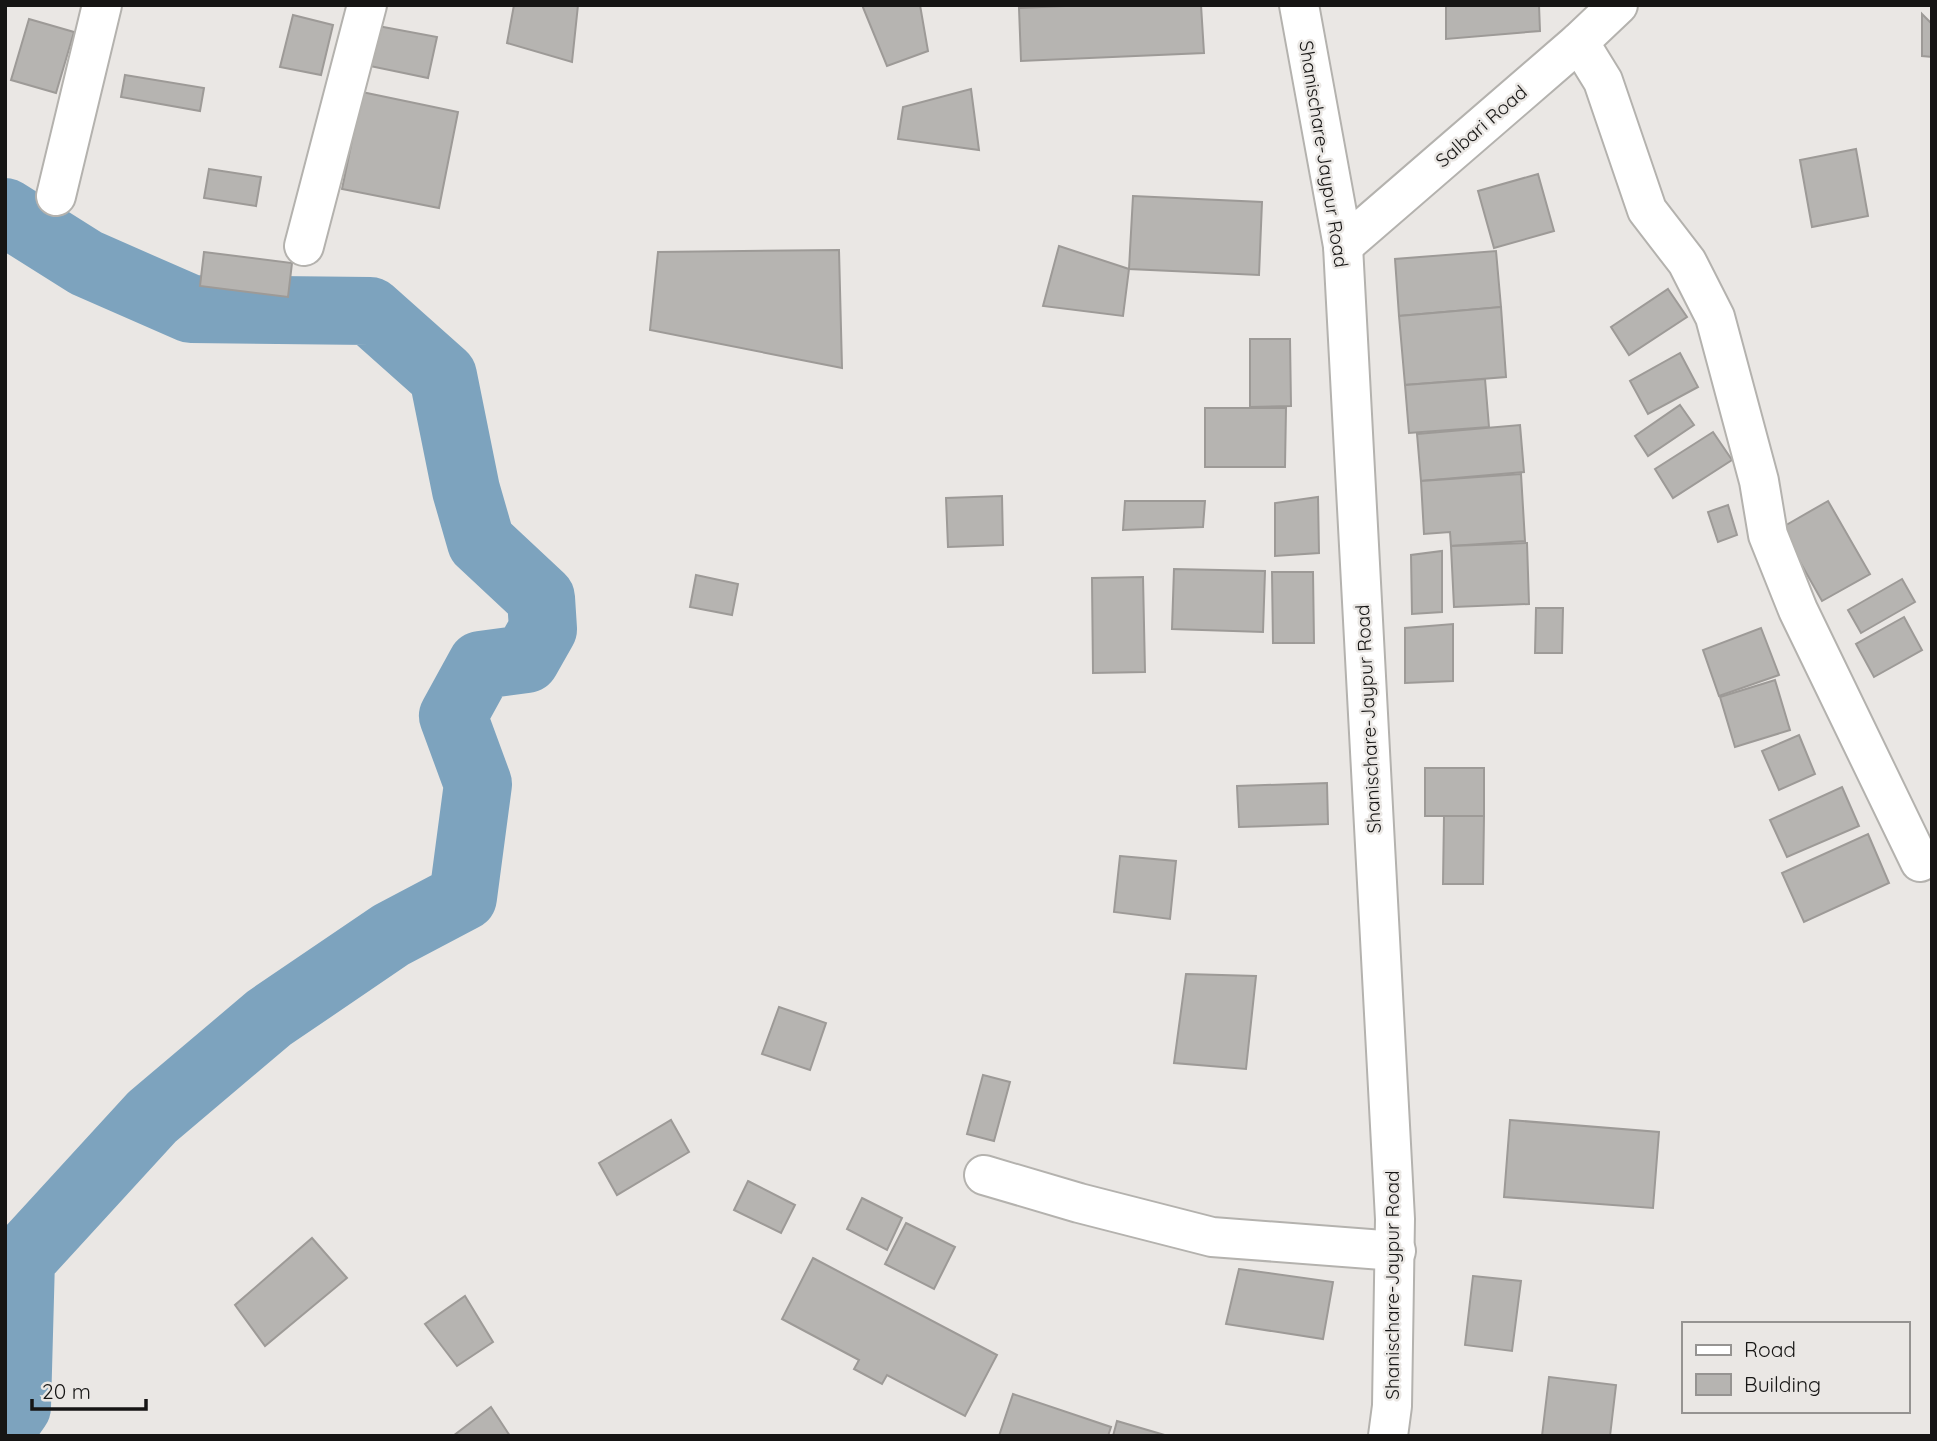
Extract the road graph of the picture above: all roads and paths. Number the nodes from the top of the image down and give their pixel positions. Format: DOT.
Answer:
graph roads {
  1 [pos="102,5"];
  2 [pos="367,5"];
  3 [pos="1299,5"];
  4 [pos="1618,5"];
  5 [pos="1579,42"];
  6 [pos="56,196"];
  7 [pos="304,246"];
  8 [pos="1343,246"];
  9 [pos="1920,862"];
  10 [pos="984,1175"];
  11 [pos="1396,1251"];
  12 [pos="1388,1436"];
  1 -- 6 [label="street"];
  2 -- 7 [label="street"];
  3 -- 8 [label="street, Shanischare-Jaypur Road"];
  4 -- 5 [label="street, Salbari Road"];
  5 -- 8 [label="street, Salbari Road"];
  5 -- 9 [label="street"];
  8 -- 11 [label="street, Shanischare-Jaypur Road"];
  10 -- 11 [label="street"];
  11 -- 12 [label="street, Shanischare-Jaypur Road"];
}
